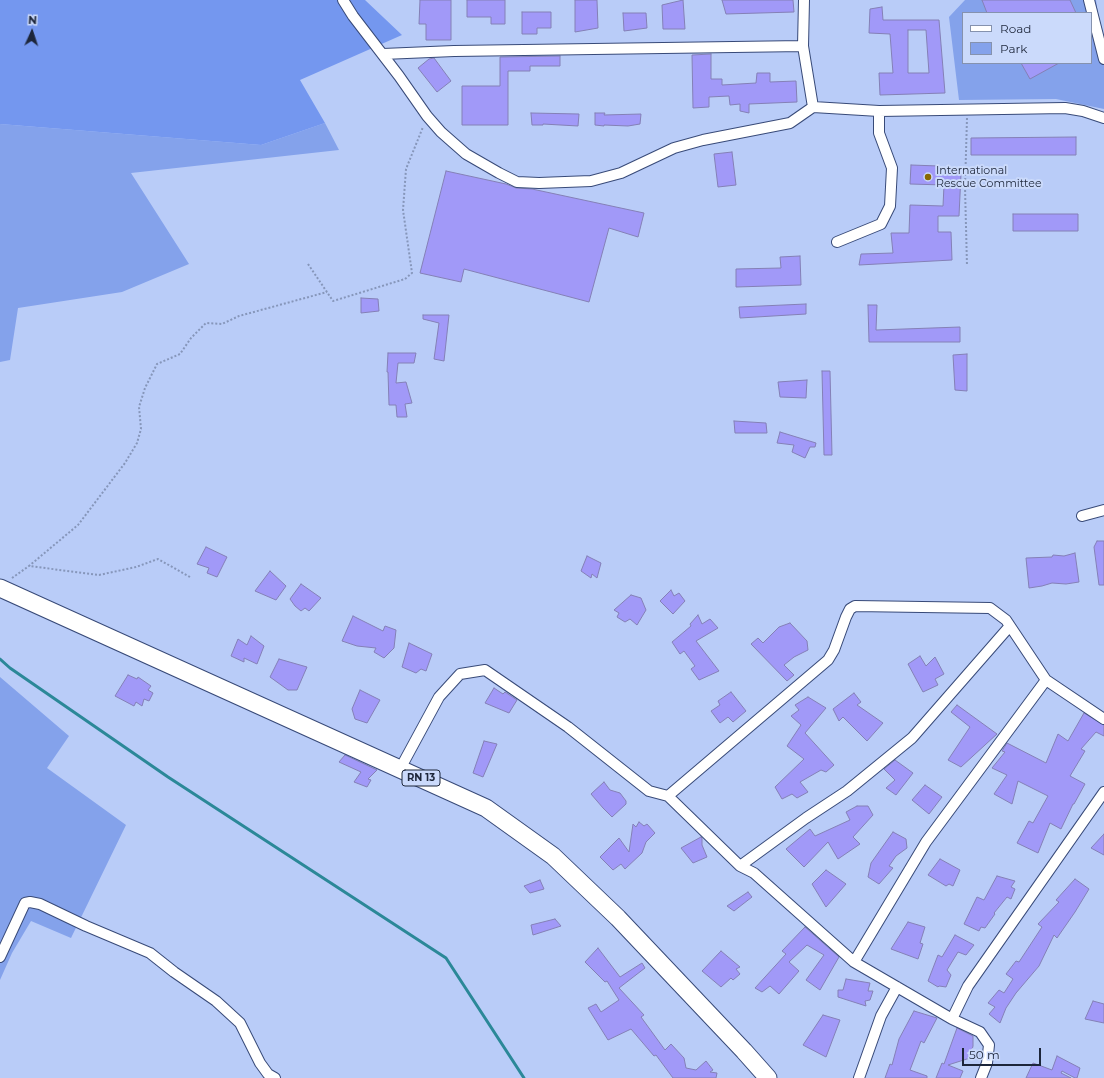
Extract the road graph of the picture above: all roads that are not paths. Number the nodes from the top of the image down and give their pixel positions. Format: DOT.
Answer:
graph roads {
  1 [pos="343,0"];
  2 [pos="804,0"];
  3 [pos="1090,0"];
  4 [pos="803,46"];
  5 [pos="383,54"];
  6 [pos="1104,59"];
  7 [pos="813,107"];
  8 [pos="879,111"];
  9 [pos="1104,118"];
  10 [pos="837,242"];
  11 [pos="1104,510"];
  12 [pos="1082,516"];
  13 [pos="6,583"];
  14 [pos="1009,627"];
  15 [pos="1046,680"];
  16 [pos="1104,719"];
  17 [pos="400,769"];
  18 [pos="1104,792"];
  19 [pos="668,796"];
  20 [pos="740,866"];
  21 [pos="0,957"];
  22 [pos="854,962"];
  23 [pos="897,987"];
  24 [pos="952,1019"];
  25 [pos="274,1078"];
  26 [pos="768,1078"];
  27 [pos="859,1078"];
  28 [pos="980,1078"];
  1 -- 5 [label="street"];
  2 -- 4 [label="street"];
  3 -- 6 [label="street"];
  4 -- 5 [label="street"];
  4 -- 7 [label="street"];
  5 -- 7 [label="street"];
  7 -- 8 [label="street"];
  8 -- 9 [label="street"];
  8 -- 10 [label="street"];
  11 -- 12 [label="street"];
  13 -- 17 [label="main road, RN 13"];
  14 -- 15 [label="street"];
  14 -- 19 [label="street"];
  14 -- 20 [label="street"];
  15 -- 16 [label="street"];
  15 -- 22 [label="street"];
  17 -- 19 [label="street"];
  17 -- 26 [label="main road, RN 13"];
  18 -- 24 [label="street"];
  19 -- 20 [label="street"];
  20 -- 22 [label="street"];
  21 -- 25 [label="street"];
  22 -- 23 [label="street"];
  23 -- 24 [label="street"];
  23 -- 27 [label="street"];
  24 -- 28 [label="street"];
}
